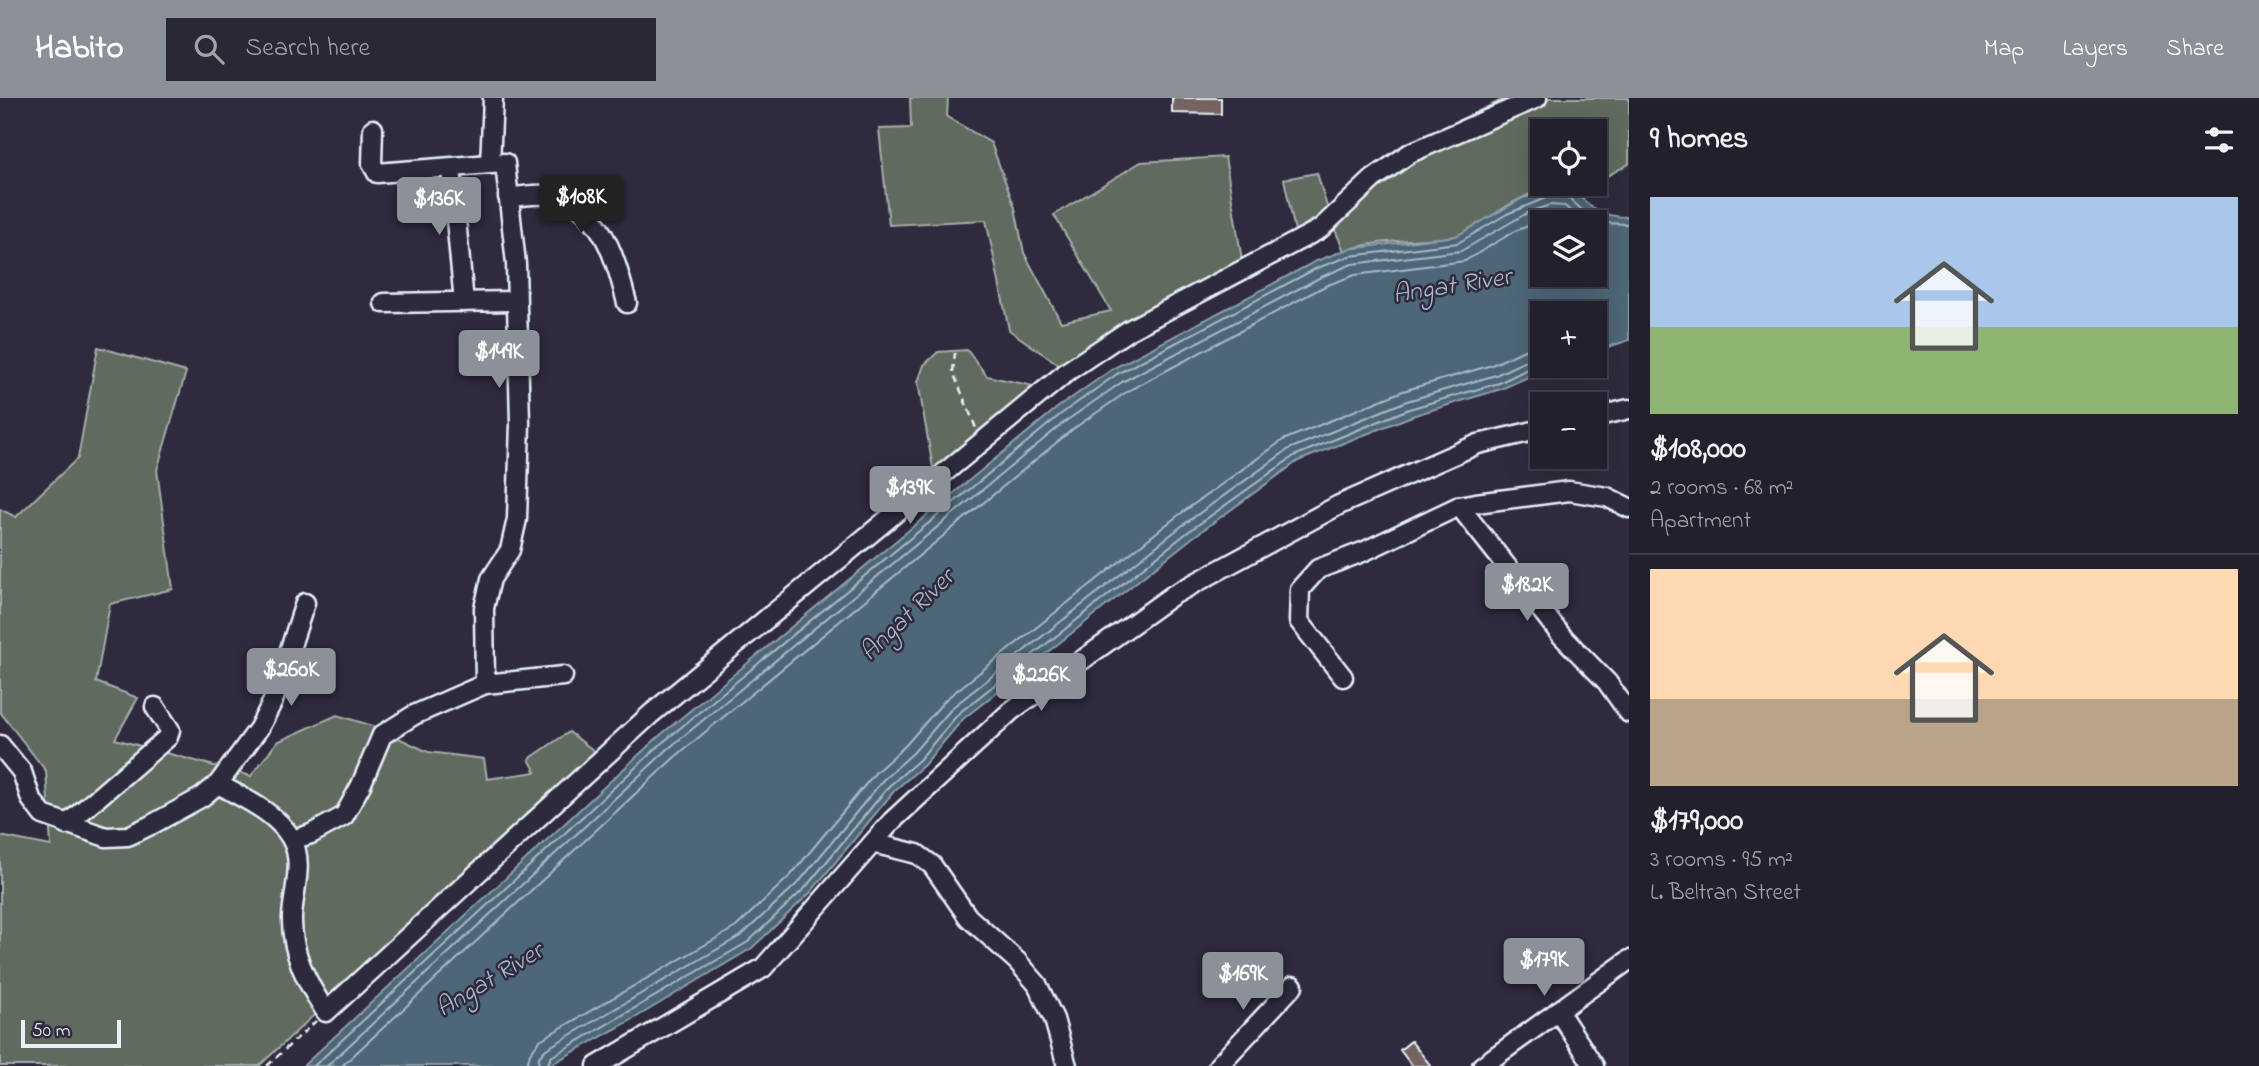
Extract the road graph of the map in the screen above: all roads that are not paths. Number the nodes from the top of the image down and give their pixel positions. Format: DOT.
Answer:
graph roads {
  1 [pos="493,98"];
  2 [pos="1537,98"];
  3 [pos="373,129"];
  4 [pos="490,164"];
  5 [pos="451,168"];
  6 [pos="508,197"];
  7 [pos="516,301"];
  8 [pos="464,302"];
  9 [pos="384,303"];
  10 [pos="627,303"];
  11 [pos="1629,409"];
  12 [pos="1607,414"];
  13 [pos="1530,432"];
  14 [pos="1459,506"];
  15 [pos="1629,508"];
  16 [pos="305,603"];
  17 [pos="563,676"];
  18 [pos="1343,677"];
  19 [pos="485,684"];
  20 [pos="155,707"];
  21 [pos="1629,713"];
  22 [pos="0,745"];
  23 [pos="218,783"];
  24 [pos="66,825"];
  25 [pos="292,840"];
  26 [pos="873,844"];
  27 [pos="1629,960"];
  28 [pos="1293,986"];
  29 [pos="1558,1011"];
  30 [pos="1486,1065"];
  31 [pos="597,1066"];
  32 [pos="1067,1066"];
  33 [pos="1218,1066"];
  34 [pos="1594,1066"];
  1 -- 4 [label="street"];
  2 -- 25 [label="street"];
  3 -- 5 [label="street"];
  4 -- 5 [label="street"];
  4 -- 6 [label="street"];
  5 -- 8 [label="street"];
  6 -- 7 [label="street"];
  6 -- 10 [label="street"];
  7 -- 8 [label="street"];
  7 -- 19 [label="street"];
  8 -- 9 [label="street"];
  11 -- 12 [label="street"];
  13 -- 26 [label="street"];
  14 -- 15 [label="street"];
  14 -- 18 [label="street"];
  14 -- 21 [label="street"];
  16 -- 23 [label="street"];
  17 -- 19 [label="street"];
  19 -- 25 [label="street"];
  20 -- 24 [label="street"];
  22 -- 24 [label="street"];
  23 -- 24 [label="street"];
  23 -- 25 [label="street"];
  26 -- 31 [label="street"];
  26 -- 32 [label="street"];
  27 -- 29 [label="street"];
  28 -- 33 [label="street"];
  29 -- 30 [label="street"];
  29 -- 34 [label="street"];
}
